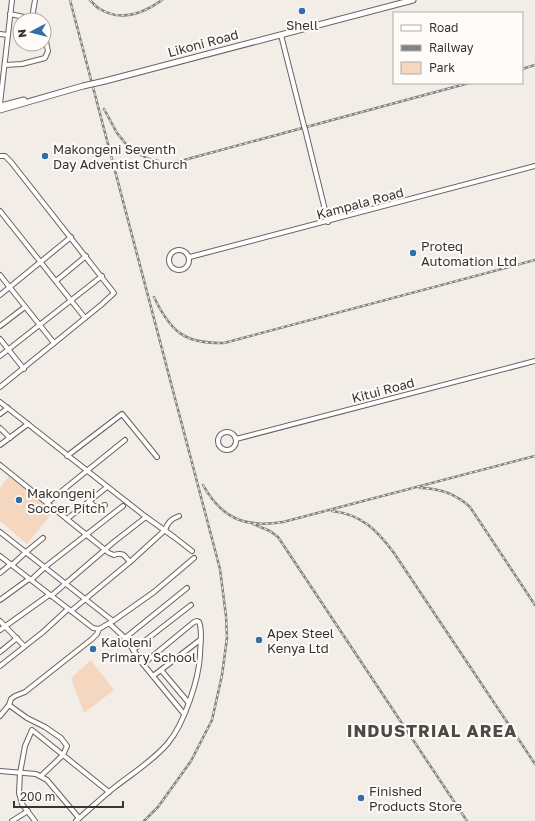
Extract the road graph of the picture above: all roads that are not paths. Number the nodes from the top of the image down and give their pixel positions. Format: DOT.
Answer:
graph roads {
  1 [pos="12,0"];
  2 [pos="35,0"];
  3 [pos="407,0"];
  4 [pos="413,0"];
  5 [pos="386,6"];
  6 [pos="33,12"];
  7 [pos="10,14"];
  8 [pos="0,34"];
  9 [pos="8,35"];
  10 [pos="281,35"];
  11 [pos="48,52"];
  12 [pos="5,65"];
  13 [pos="105,80"];
  14 [pos="83,86"];
  15 [pos="0,105"];
  16 [pos="0,110"];
  17 [pos="0,156"];
  18 [pos="535,166"];
  19 [pos="0,211"];
  20 [pos="328,222"];
  21 [pos="71,237"];
  22 [pos="86,256"];
  23 [pos="190,257"];
  24 [pos="41,262"];
  25 [pos="0,275"];
  26 [pos="102,276"];
  27 [pos="56,281"];
  28 [pos="10,287"];
  29 [pos="0,295"];
  30 [pos="71,300"];
  31 [pos="25,306"];
  32 [pos="85,318"];
  33 [pos="39,325"];
  34 [pos="0,326"];
  35 [pos="0,339"];
  36 [pos="54,343"];
  37 [pos="8,350"];
  38 [pos="0,356"];
  39 [pos="535,361"];
  40 [pos="24,369"];
  41 [pos="0,387"];
  42 [pos="0,402"];
  43 [pos="8,408"];
  44 [pos="0,414"];
  45 [pos="28,424"];
  46 [pos="0,428"];
  47 [pos="10,438"];
  48 [pos="236,439"];
  49 [pos="125,440"];
  50 [pos="0,445"];
  51 [pos="67,456"];
  52 [pos="157,457"];
  53 [pos="0,465"];
  54 [pos="87,471"];
  55 [pos="107,487"];
  56 [pos="89,501"];
  57 [pos="47,503"];
  58 [pos="105,505"];
  59 [pos="123,506"];
  60 [pos="179,516"];
  61 [pos="146,517"];
  62 [pos="67,519"];
  63 [pos="165,530"];
  64 [pos="0,532"];
  65 [pos="87,535"];
  66 [pos="43,538"];
  67 [pos="106,549"];
  68 [pos="192,551"];
  69 [pos="26,552"];
  70 [pos="0,556"];
  71 [pos="194,558"];
  72 [pos="130,562"];
  73 [pos="11,565"];
  74 [pos="45,567"];
  75 [pos="0,573"];
  76 [pos="30,580"];
  77 [pos="65,583"];
  78 [pos="187,588"];
  79 [pos="50,595"];
  80 [pos="85,599"];
  81 [pos="0,600"];
  82 [pos="191,605"];
  83 [pos="70,610"];
  84 [pos="0,621"];
  85 [pos="112,623"];
  86 [pos="6,626"];
  87 [pos="100,629"];
  88 [pos="0,630"];
  89 [pos="18,638"];
  90 [pos="125,638"];
  91 [pos="200,640"];
  92 [pos="24,646"];
  93 [pos="133,650"];
  94 [pos="0,652"];
  95 [pos="144,664"];
  96 [pos="0,666"];
  97 [pos="161,670"];
  98 [pos="153,676"];
  99 [pos="188,702"];
  100 [pos="9,705"];
  101 [pos="184,714"];
  102 [pos="0,716"];
  103 [pos="63,755"];
  104 [pos="0,771"];
  105 [pos="20,773"];
  106 [pos="41,776"];
  107 [pos="109,792"];
  108 [pos="28,811"];
  109 [pos="77,820"];
  110 [pos="12,821"];
  111 [pos="35,821"];
  1 -- 7 [label="street"];
  2 -- 6 [label="street"];
  3 -- 5 [label="street, Likoni Road"];
  4 -- 5 [label="street, Likoni Road"];
  5 -- 10 [label="street, Likoni Road"];
  5 -- 13 [label="street, Likoni Road"];
  7 -- 9 [label="street"];
  8 -- 9 [label="street"];
  9 -- 12 [label="street"];
  10 -- 13 [label="street, Likoni Road"];
  10 -- 20 [label="street"];
  11 -- 12 [label="street"];
  12 -- 15 [label="street"];
  13 -- 14 [label="street, Likoni Road, bridge"];
  14 -- 15 [label="street, Likoni Road"];
  14 -- 16 [label="street, Likoni Road"];
  17 -- 21 [label="street"];
  18 -- 20 [label="street, Kampala Road"];
  19 -- 24 [label="street"];
  20 -- 23 [label="street, Kampala Road"];
  21 -- 22 [label="street"];
  21 -- 24 [label="street"];
  22 -- 26 [label="street"];
  22 -- 27 [label="street"];
  23 -- 23 [label="street"];
  24 -- 27 [label="street"];
  24 -- 28 [label="street"];
  25 -- 28 [label="street"];
  26 -- 30 [label="street"];
  26 -- 32 [label="street"];
  27 -- 30 [label="street"];
  28 -- 29 [label="street"];
  28 -- 31 [label="street"];
  30 -- 32 [label="street"];
  30 -- 33 [label="street"];
  31 -- 33 [label="street"];
  31 -- 34 [label="street"];
  32 -- 36 [label="street"];
  33 -- 36 [label="street"];
  33 -- 37 [label="street"];
  35 -- 37 [label="street"];
  36 -- 40 [label="street"];
  37 -- 38 [label="street"];
  37 -- 40 [label="street"];
  39 -- 48 [label="street, Kitui Road"];
  40 -- 41 [label="street"];
  42 -- 43 [label="street"];
  43 -- 44 [label="street"];
  43 -- 45 [label="street"];
  45 -- 47 [label="street"];
  45 -- 51 [label="street"];
  46 -- 47 [label="street"];
  47 -- 50 [label="street"];
  48 -- 48 [label="street"];
  49 -- 54 [label="street"];
  51 -- 52 [label="street"];
  51 -- 54 [label="street"];
  53 -- 57 [label="street"];
  54 -- 55 [label="street"];
  54 -- 57 [label="street"];
  55 -- 56 [label="street"];
  55 -- 61 [label="street"];
  56 -- 58 [label="street"];
  56 -- 62 [label="street"];
  57 -- 62 [label="street"];
  59 -- 65 [label="street"];
  60 -- 63 [label="street"];
  61 -- 63 [label="street"];
  61 -- 67 [label="street"];
  62 -- 65 [label="street"];
  63 -- 68 [label="street"];
  63 -- 72 [label="street"];
  64 -- 69 [label="street"];
  65 -- 67 [label="street"];
  65 -- 74 [label="street"];
  66 -- 69 [label="street"];
  67 -- 72 [label="street"];
  67 -- 77 [label="street"];
  69 -- 73 [label="street"];
  69 -- 74 [label="street"];
  70 -- 73 [label="street"];
  71 -- 85 [label="street"];
  72 -- 80 [label="street"];
  73 -- 75 [label="street"];
  73 -- 76 [label="street"];
  74 -- 76 [label="street"];
  74 -- 77 [label="street"];
  76 -- 79 [label="street"];
  76 -- 81 [label="street"];
  77 -- 79 [label="street"];
  77 -- 80 [label="street"];
  78 -- 90 [label="street"];
  79 -- 83 [label="street"];
  79 -- 86 [label="street"];
  80 -- 83 [label="street"];
  80 -- 85 [label="street"];
  82 -- 93 [label="street"];
  83 -- 87 [label="street"];
  83 -- 92 [label="street"];
  84 -- 86 [label="street"];
  85 -- 87 [label="street"];
  85 -- 90 [label="street"];
  86 -- 88 [label="street"];
  86 -- 89 [label="street"];
  87 -- 100 [label="street"];
  89 -- 92 [label="street"];
  89 -- 94 [label="street"];
  90 -- 93 [label="street"];
  91 -- 95 [label="street"];
  91 -- 97 [label="street"];
  91 -- 99 [label="street"];
  92 -- 96 [label="street"];
  93 -- 95 [label="street"];
  95 -- 98 [label="street"];
  97 -- 98 [label="street"];
  97 -- 99 [label="street"];
  98 -- 101 [label="street"];
  99 -- 101 [label="street"];
  100 -- 102 [label="street"];
  100 -- 103 [label="street"];
  101 -- 107 [label="street"];
  103 -- 105 [label="street"];
  103 -- 106 [label="street"];
  103 -- 107 [label="street"];
  104 -- 105 [label="street"];
  105 -- 106 [label="street"];
  105 -- 108 [label="street"];
  106 -- 109 [label="street"];
  107 -- 109 [label="street"];
  108 -- 110 [label="street"];
  108 -- 111 [label="street"];
}
